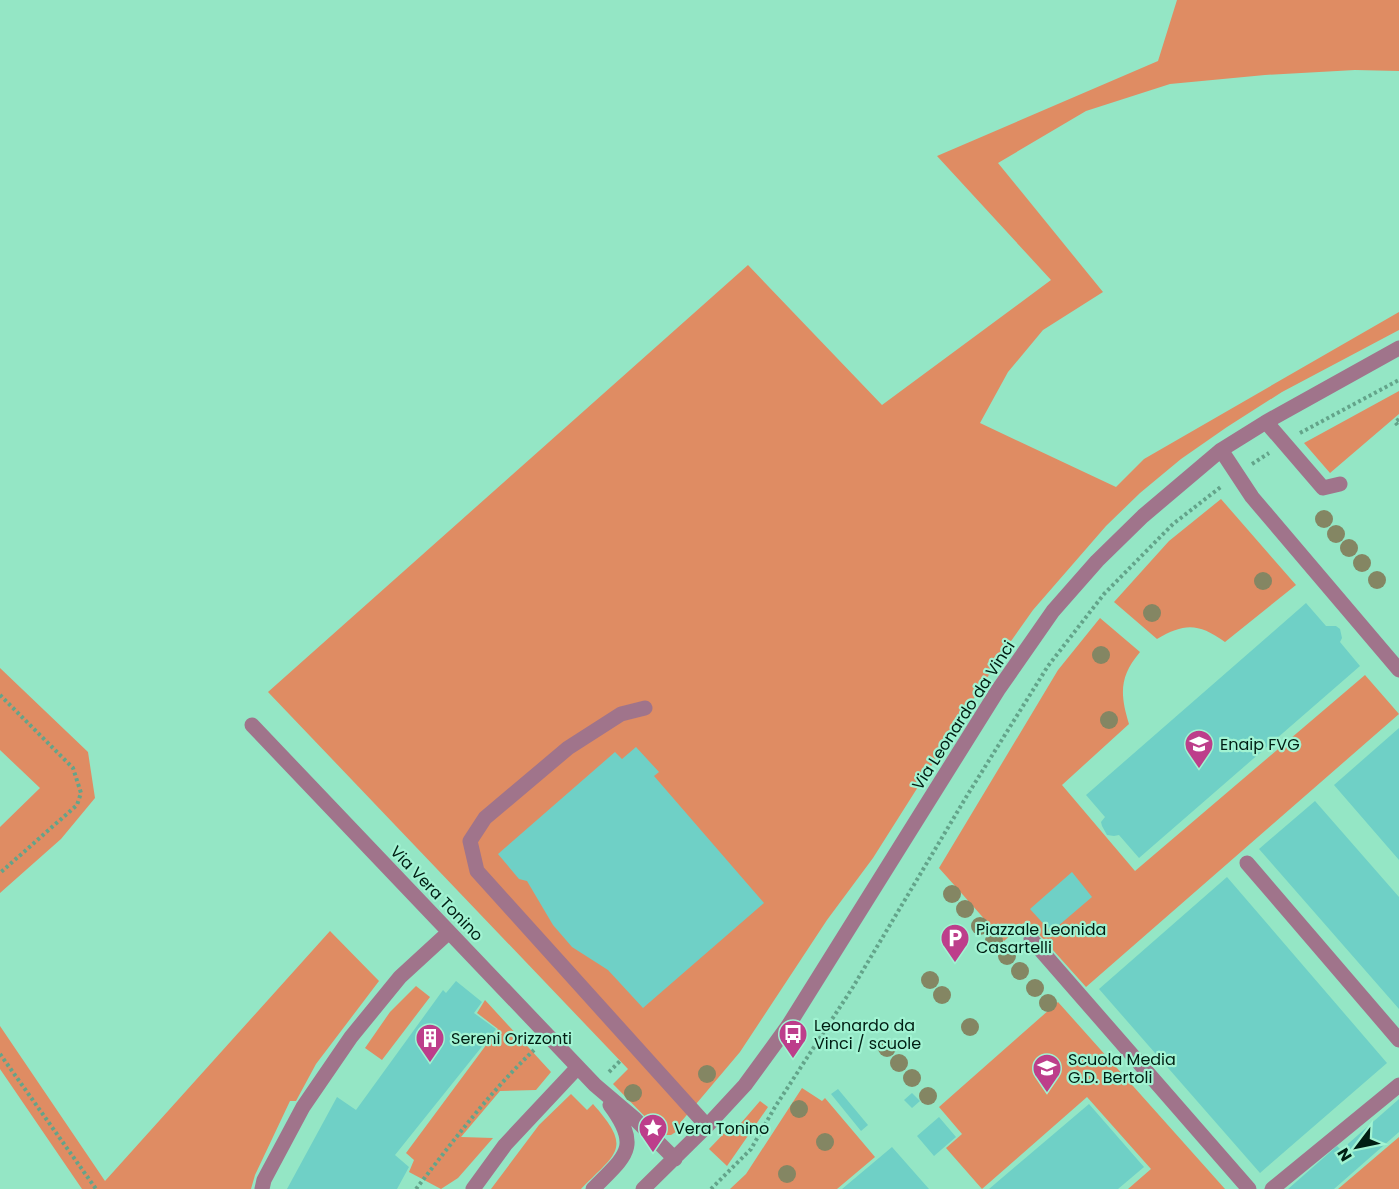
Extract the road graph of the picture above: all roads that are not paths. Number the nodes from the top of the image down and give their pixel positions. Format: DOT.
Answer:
graph roads {
  1 [pos="1399,348"];
  2 [pos="1266,422"];
  3 [pos="1221,450"];
  4 [pos="1340,484"];
  5 [pos="1399,670"];
  6 [pos="645,708"];
  7 [pos="252,725"];
  8 [pos="1247,863"];
  9 [pos="449,932"];
  10 [pos="1030,939"];
  11 [pos="1399,1040"];
  12 [pos="578,1067"];
  13 [pos="1399,1084"];
  14 [pos="595,1085"];
  15 [pos="707,1126"];
  16 [pos="675,1159"];
  17 [pos="261,1189"];
  18 [pos="473,1189"];
  19 [pos="592,1189"];
  20 [pos="644,1189"];
  21 [pos="1249,1189"];
  22 [pos="1272,1189"];
  1 -- 2 [label="street, Via Leonardo da Vinci"];
  2 -- 3 [label="street, Via Leonardo da Vinci"];
  2 -- 4 [label="street"];
  3 -- 5 [label="street"];
  3 -- 15 [label="street, Via Leonardo da Vinci"];
  6 -- 15 [label="street"];
  7 -- 9 [label="street, Via Vera Tonino"];
  8 -- 11 [label="street"];
  9 -- 12 [label="street, Via Vera Tonino"];
  9 -- 17 [label="street"];
  10 -- 21 [label="street"];
  12 -- 14 [label="street, Via Vera Tonino"];
  12 -- 18 [label="street"];
  13 -- 22 [label="street"];
  14 -- 16 [label="street, Via Vera Tonino"];
  14 -- 19 [label="street, Via Vera Tonino"];
  15 -- 16 [label="street, Via Leonardo da Vinci"];
  16 -- 20 [label="street, Via Leonardo da Vinci"];
}
